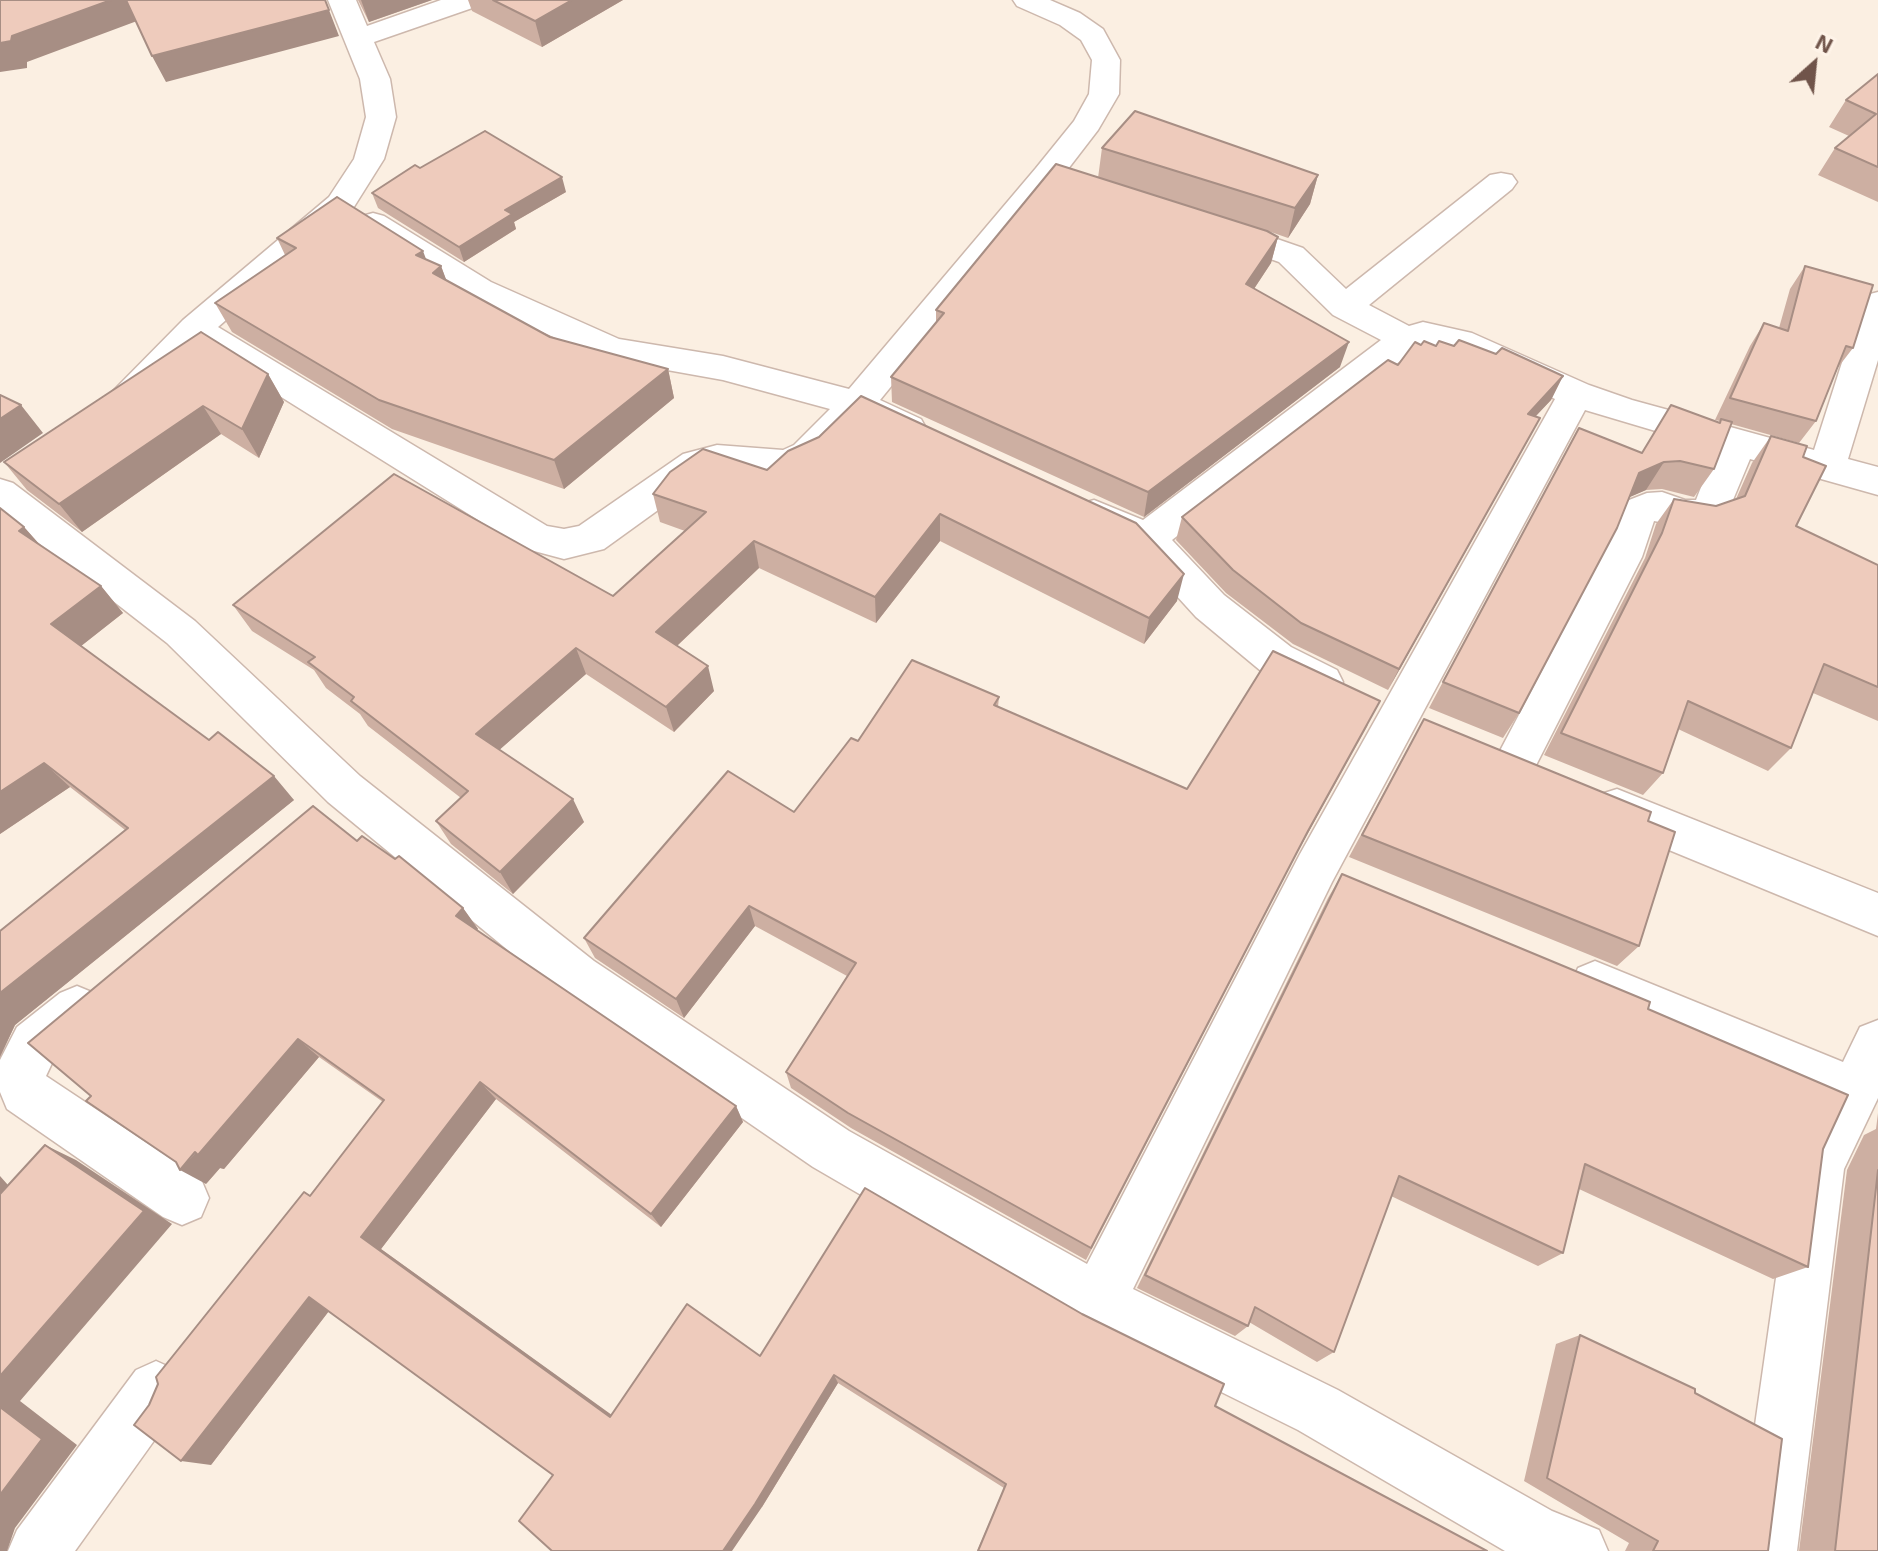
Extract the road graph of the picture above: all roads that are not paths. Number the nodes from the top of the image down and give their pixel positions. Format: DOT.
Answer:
graph roads {
  1 [pos="342,0"];
  2 [pos="468,0"];
  3 [pos="1027,0"];
  4 [pos="358,38"];
  5 [pos="1501,182"];
  6 [pos="341,203"];
  7 [pos="1193,221"];
  8 [pos="1878,303"];
  9 [pos="1345,307"];
  10 [pos="195,328"];
  11 [pos="1406,339"];
  12 [pos="1576,394"];
  13 [pos="857,404"];
  14 [pos="99,416"];
  15 [pos="939,442"];
  16 [pos="1737,444"];
  17 [pos="1828,465"];
  18 [pos="1878,481"];
  19 [pos="8,482"];
  20 [pos="1063,500"];
  21 [pos="1147,538"];
  22 [pos="1416,722"];
  23 [pos="1472,747"];
  24 [pos="1587,796"];
  25 [pos="1316,868"];
  26 [pos="1359,886"];
  27 [pos="1878,915"];
  28 [pos="1549,965"];
  29 [pos="109,983"];
  30 [pos="1878,1044"];
  31 [pos="1854,1092"];
  32 [pos="182,1198"];
  33 [pos="1098,1301"];
  34 [pos="156,1390"];
  35 [pos="1548,1545"];
  36 [pos="38,1551"];
  37 [pos="1767,1551"];
  1 -- 4 [label="street"];
  2 -- 4 [label="street"];
  3 -- 13 [label="street"];
  4 -- 6 [label="street"];
  5 -- 9 [label="street"];
  6 -- 10 [label="street"];
  6 -- 13 [label="street"];
  7 -- 9 [label="street"];
  8 -- 17 [label="street"];
  9 -- 11 [label="street"];
  10 -- 13 [label="street"];
  10 -- 14 [label="street"];
  11 -- 12 [label="street"];
  11 -- 21 [label="street"];
  12 -- 16 [label="street"];
  12 -- 22 [label="street"];
  13 -- 15 [label="street"];
  16 -- 17 [label="street"];
  16 -- 23 [label="street"];
  17 -- 18 [label="street"];
  19 -- 33 [label="street"];
  20 -- 21 [label="street"];
  21 -- 22 [label="street"];
  22 -- 25 [label="street"];
  24 -- 27 [label="street"];
  25 -- 26 [label="street"];
  25 -- 33 [label="street"];
  28 -- 31 [label="street"];
  29 -- 32 [label="street"];
  30 -- 31 [label="street"];
  31 -- 37 [label="street"];
  33 -- 35 [label="street"];
  34 -- 36 [label="street"];
}
